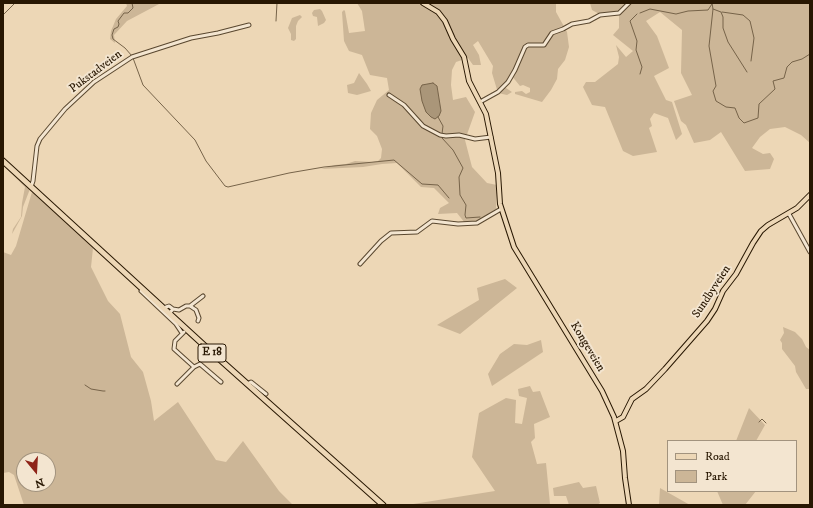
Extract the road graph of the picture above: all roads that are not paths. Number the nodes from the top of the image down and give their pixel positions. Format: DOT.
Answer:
graph roads {
  1 [pos="423,3"];
  2 [pos="629,3"];
  3 [pos="249,25"];
  4 [pos="389,95"];
  5 [pos="480,102"];
  6 [pos="491,137"];
  7 [pos="3,161"];
  8 [pos="31,187"];
  9 [pos="810,195"];
  10 [pos="501,209"];
  11 [pos="789,214"];
  12 [pos="810,252"];
  13 [pos="360,264"];
  14 [pos="141,291"];
  15 [pos="203,296"];
  16 [pos="190,306"];
  17 [pos="166,307"];
  18 [pos="171,311"];
  19 [pos="198,321"];
  20 [pos="185,332"];
  21 [pos="194,367"];
  22 [pos="221,382"];
  23 [pos="177,384"];
  24 [pos="616,421"];
  25 [pos="383,505"];
  26 [pos="629,505"];
  1 -- 5 [label="main road, Kongeveien"];
  2 -- 5 [label="street"];
  3 -- 8 [label="street, Pukstadveien"];
  4 -- 6 [label="street"];
  5 -- 6 [label="main road, Kongeveien"];
  6 -- 10 [label="main road, Kongeveien"];
  7 -- 8 [label="highway, E 18"];
  8 -- 18 [label="highway, E 18"];
  9 -- 11 [label="main road, Sundbyveien"];
  10 -- 13 [label="street"];
  10 -- 24 [label="main road, Kongeveien"];
  11 -- 12 [label="street"];
  11 -- 24 [label="main road, Sundbyveien"];
  14 -- 20 [label="street"];
  15 -- 16 [label="street"];
  16 -- 18 [label="street"];
  16 -- 19 [label="street"];
  17 -- 18 [label="street"];
  18 -- 20 [label="highway, E 18"];
  20 -- 21 [label="street"];
  20 -- 25 [label="highway, E 18"];
  21 -- 22 [label="street"];
  21 -- 23 [label="street"];
  24 -- 26 [label="main road, Kongeveien"];
}
